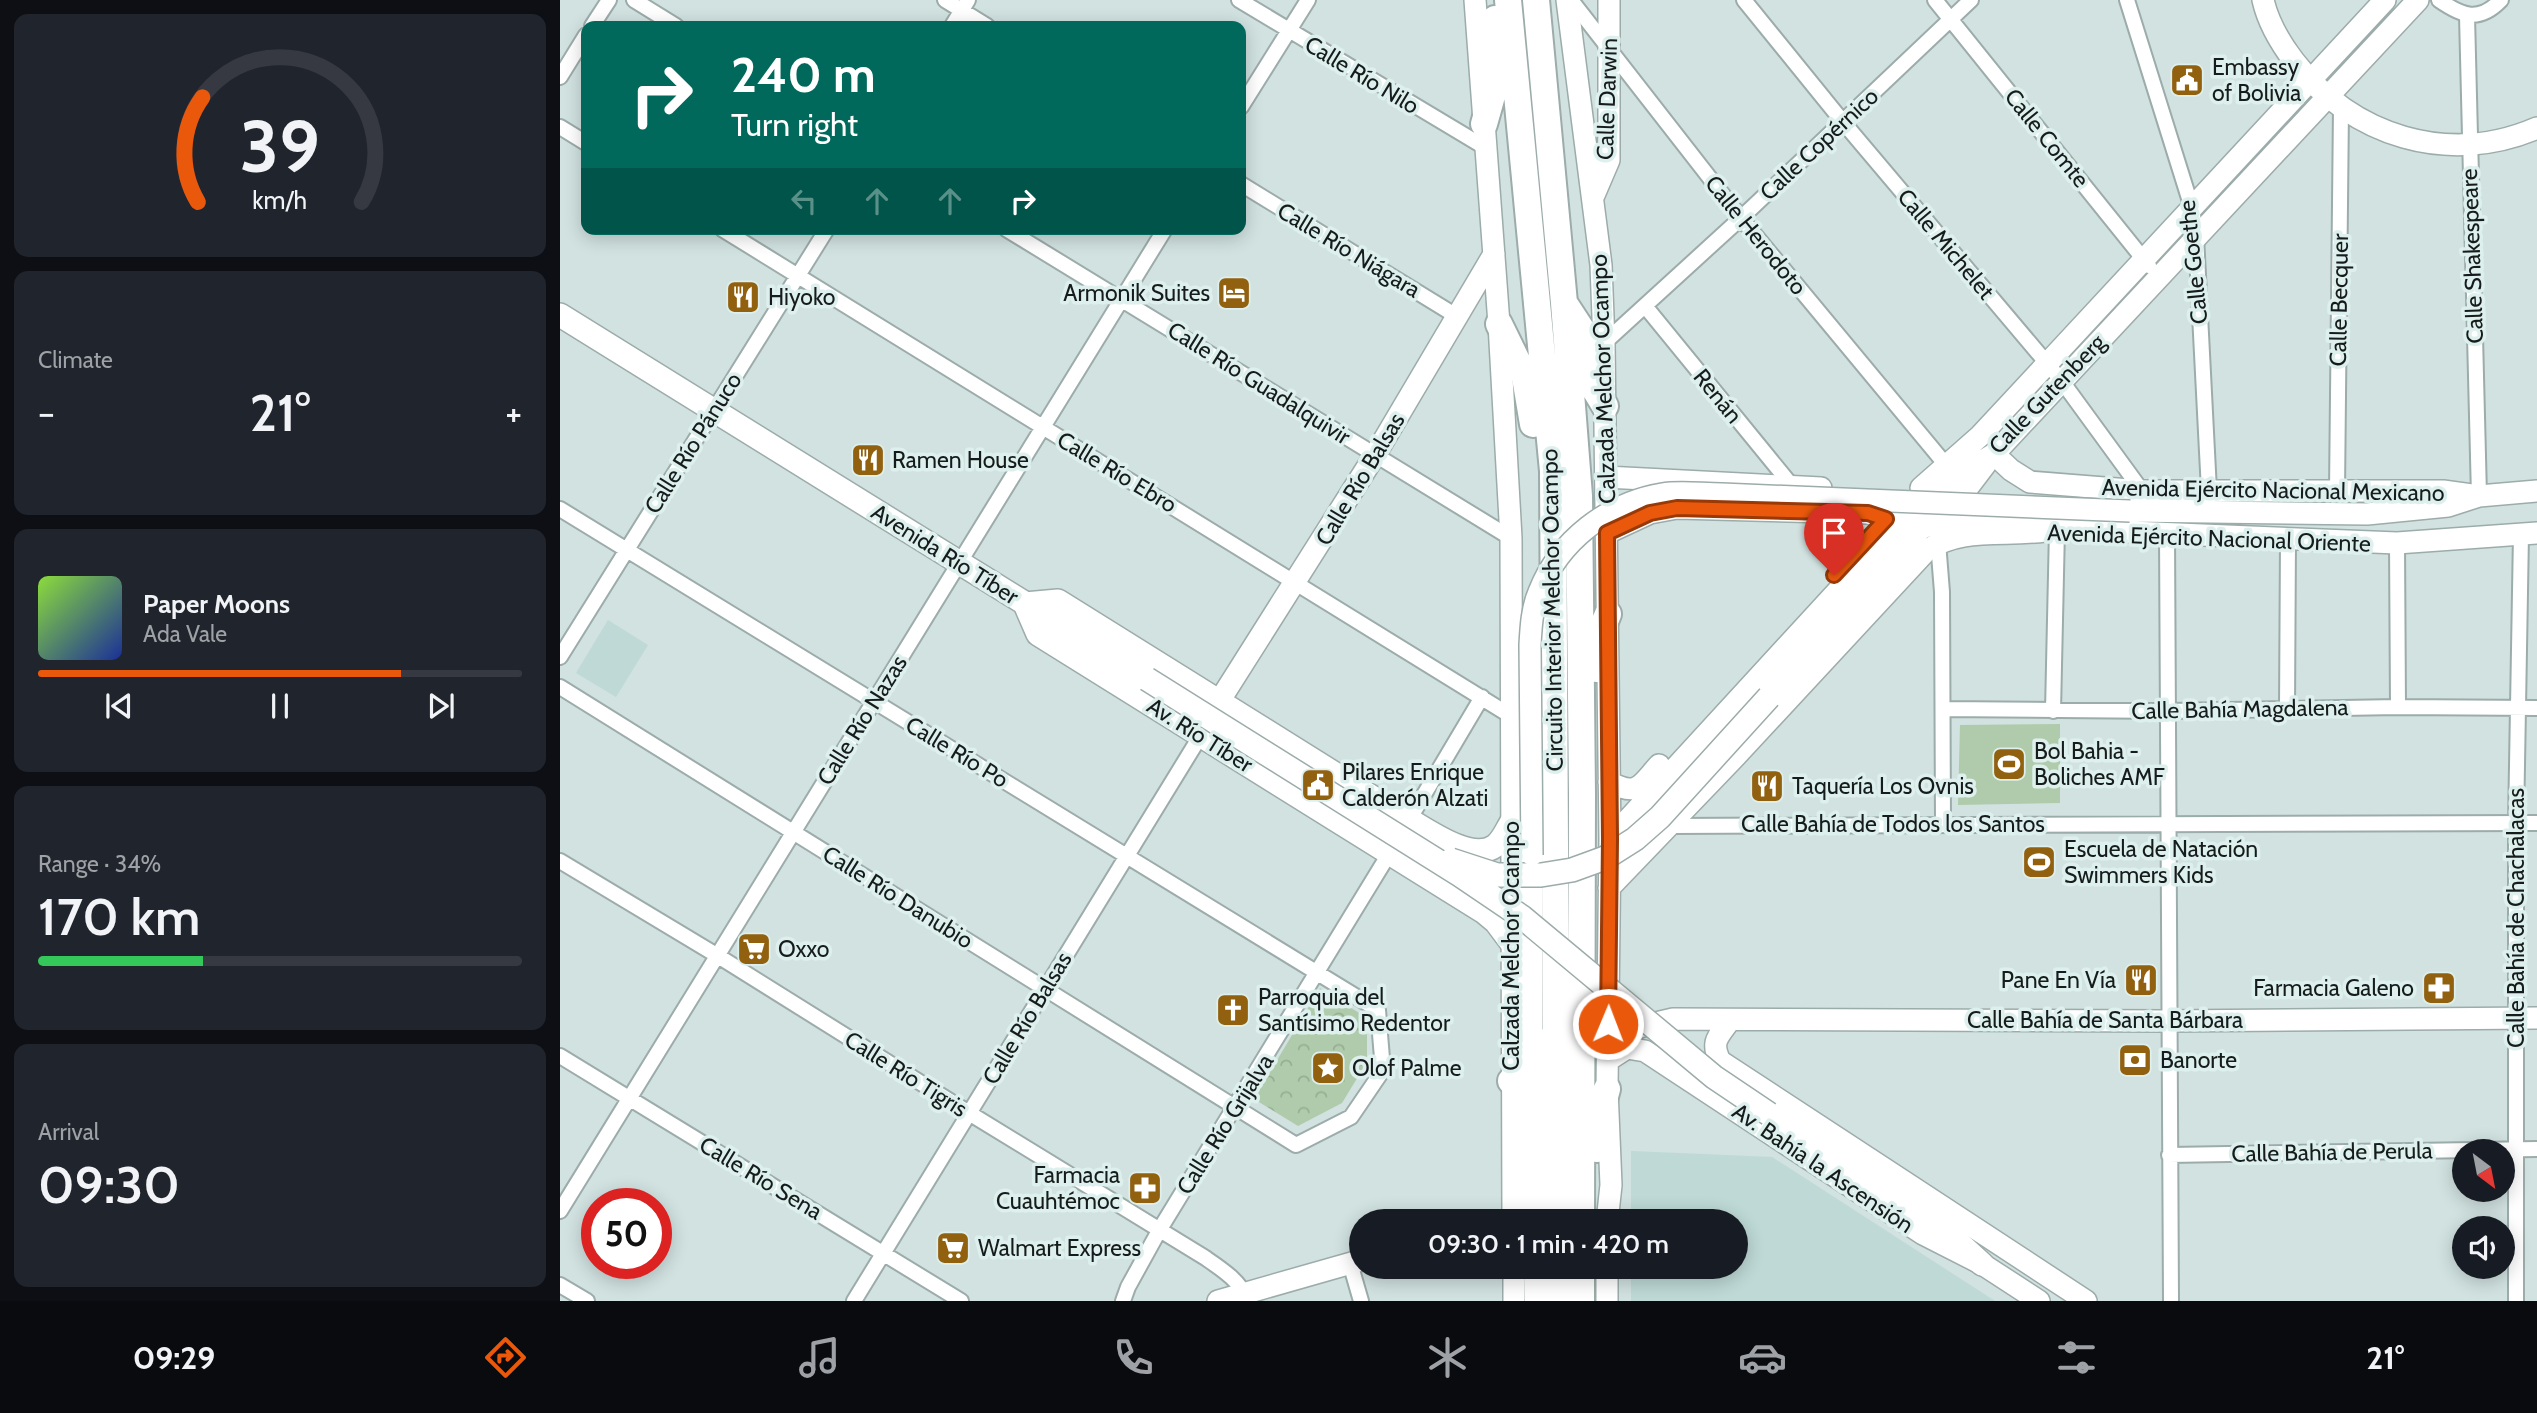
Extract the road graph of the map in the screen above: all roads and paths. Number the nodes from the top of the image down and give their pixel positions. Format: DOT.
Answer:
graph roads {
  1 [pos="608,0"];
  2 [pos="634,0"];
  3 [pos="945,0"];
  4 [pos="1239,0"];
  5 [pos="1308,0"];
  6 [pos="1475,0"];
  7 [pos="1495,0"];
  8 [pos="1508,0"];
  9 [pos="1536,0"];
  10 [pos="1569,0"];
  11 [pos="1609,0"];
  12 [pos="1744,0"];
  13 [pos="1935,0"];
  14 [pos="1971,0"];
  15 [pos="2127,0"];
  16 [pos="2263,0"];
  17 [pos="2385,0"];
  18 [pos="2418,0"];
  19 [pos="2439,0"];
  20 [pos="2501,0"];
  21 [pos="965,5"];
  22 [pos="2467,16"];
  23 [pos="1951,20"];
  24 [pos="595,21"];
  25 [pos="668,21"];
  26 [pos="955,21"];
  27 [pos="982,21"];
  28 [pos="1288,31"];
  29 [pos="581,43"];
  30 [pos="1609,49"];
  31 [pos="560,77"];
  32 [pos="2310,81"];
  33 [pos="1246,99"];
  34 [pos="2334,103"];
  35 [pos="1843,122"];
  36 [pos="560,127"];
  37 [pos="2537,128"];
  38 [pos="1485,136"];
  39 [pos="581,140"];
  40 [pos="2469,145"];
  41 [pos="1246,187"];
  42 [pos="1594,197"];
  43 [pos="2192,208"];
  44 [pos="1741,218"];
  45 [pos="731,235"];
  46 [pos="823,235"];
  47 [pos="1016,235"];
  48 [pos="1161,235"];
  49 [pos="2196,236"];
  50 [pos="1494,254"];
  51 [pos="2144,258"];
  52 [pos="797,277"];
  53 [pos="2157,277"];
  54 [pos="1123,299"];
  55 [pos="1564,303"];
  56 [pos="1645,306"];
  57 [pos="560,315"];
  58 [pos="1458,317"];
  59 [pos="1499,324"];
  60 [pos="1604,343"];
  61 [pos="2047,363"];
  62 [pos="2061,380"];
  63 [pos="1605,406"];
  64 [pos="713,410"];
  65 [pos="1042,426"];
  66 [pos="1994,454"];
  67 [pos="1376,455"];
  68 [pos="1946,465"];
  69 [pos="1553,471"];
  70 [pos="1606,477"];
  71 [pos="1792,486"];
  72 [pos="2142,491"];
  73 [pos="2209,491"];
  74 [pos="2537,491"];
  75 [pos="2337,492"];
  76 [pos="1913,495"];
  77 [pos="2479,496"];
  78 [pos="560,509"];
  79 [pos="1886,519"];
  80 [pos="2057,529"];
  81 [pos="1607,533"];
  82 [pos="2167,534"];
  83 [pos="2529,534"];
  84 [pos="1930,535"];
  85 [pos="1511,538"];
  86 [pos="2288,540"];
  87 [pos="2397,543"];
  88 [pos="628,551"];
  89 [pos="960,563"];
  90 [pos="1296,582"];
  91 [pos="1026,604"];
  92 [pos="1608,614"];
  93 [pos="560,657"];
  94 [pos="560,687"];
  95 [pos="1482,697"];
  96 [pos="1220,700"];
  97 [pos="873,702"];
  98 [pos="2398,707"];
  99 [pos="2517,708"];
  100 [pos="2537,708"];
  101 [pos="1943,709"];
  102 [pos="2287,709"];
  103 [pos="2053,711"];
  104 [pos="2168,711"];
  105 [pos="1511,716"];
  106 [pos="1700,731"];
  107 [pos="1200,735"];
  108 [pos="1733,759"];
  109 [pos="1609,782"];
  110 [pos="1582,794"];
  111 [pos="1404,817"];
  112 [pos="2168,823"];
  113 [pos="2516,823"];
  114 [pos="2537,823"];
  115 [pos="1511,824"];
  116 [pos="1943,824"];
  117 [pos="1670,826"];
  118 [pos="793,833"];
  119 [pos="1610,839"];
  120 [pos="1385,849"];
  121 [pos="1418,849"];
  122 [pos="1127,856"];
  123 [pos="560,861"];
  124 [pos="1609,888"];
  125 [pos="1511,942"];
  126 [pos="718,956"];
  127 [pos="1318,973"];
  128 [pos="1609,976"];
  129 [pos="1045,988"];
  130 [pos="2527,1017"];
  131 [pos="1673,1019"];
  132 [pos="1730,1020"];
  133 [pos="2169,1021"];
  134 [pos="1532,1037"];
  135 [pos="1608,1054"];
  136 [pos="560,1056"];
  137 [pos="1511,1075"];
  138 [pos="1607,1089"];
  139 [pos="631,1098"];
  140 [pos="1532,1103"];
  141 [pos="1236,1105"];
  142 [pos="969,1114"];
  143 [pos="2516,1150"];
  144 [pos="2537,1150"];
  145 [pos="2169,1155"];
  146 [pos="1516,1209"];
  147 [pos="1518,1209"];
  148 [pos="1582,1209"];
  149 [pos="1582,1209"];
  150 [pos="1585,1209"];
  151 [pos="560,1211"];
  152 [pos="1160,1229"];
  153 [pos="882,1252"];
  154 [pos="1349,1264"];
  155 [pos="1982,1264"];
  156 [pos="1358,1279"];
  157 [pos="1514,1279"];
  158 [pos="1537,1279"];
  159 [pos="1556,1279"];
  160 [pos="1581,1279"];
  161 [pos="1607,1279"];
  162 [pos="560,1285"];
  163 [pos="1246,1297"];
  164 [pos="587,1301"];
  165 [pos="854,1301"];
  166 [pos="961,1301"];
  167 [pos="1123,1301"];
  168 [pos="1218,1301"];
  169 [pos="1361,1301"];
  170 [pos="1514,1301"];
  171 [pos="1538,1301"];
  172 [pos="1556,1301"];
  173 [pos="1581,1301"];
  174 [pos="1607,1301"];
  175 [pos="2039,1301"];
  176 [pos="2086,1301"];
  177 [pos="2171,1301"];
  178 [pos="2516,1301"];
  1 -- 24 [label="street"];
  2 -- 25 [label="street"];
  3 -- 21 [label="street"];
  4 -- 28 [label="street, Calle Río Nilo"];
  5 -- 28 [label="street"];
  6 -- 38 [label="main road, Calzada Melchor Ocampo"];
  7 -- 38 [label="highway"];
  8 -- 69 [label="highway, Circuito Interior Melchor Ocampo"];
  9 -- 55 [label="highway, Circuito Interior Melchor Ocampo"];
  10 -- 30 [label="street, Calle Herodoto"];
  10 -- 42 [label="main road, Calzada Melchor Ocampo"];
  11 -- 30 [label="main road, Calle Darwin"];
  12 -- 35 [label="street, Calle Michelet"];
  13 -- 23 [label="street, Calle Comte"];
  14 -- 23 [label="street, Calle Copérnico"];
  15 -- 43 [label="street, Calle Goethe"];
  16 -- 32 [label="main road"];
  17 -- 32 [label="main road, Calle Gutenberg"];
  18 -- 34 [label="main road, Calle Gutenberg"];
  19 -- 22 [label="street"];
  20 -- 22 [label="street"];
  21 -- 26 [label="street"];
  21 -- 27 [label="street"];
  22 -- 40 [label="street, Calle Shakespeare"];
  23 -- 35 [label="street, Calle Copérnico"];
  23 -- 51 [label="street, Calle Comte"];
  28 -- 33 [label="street"];
  28 -- 38 [label="street, Calle Río Nilo"];
  29 -- 31 [label="street"];
  30 -- 42 [label="main road, Calle Darwin"];
  30 -- 44 [label="street, Calle Herodoto"];
  32 -- 34 [label="main road"];
  32 -- 43 [label="main road, Calle Gutenberg"];
  34 -- 40 [label="main road"];
  34 -- 49 [label="main road, Calle Gutenberg"];
  34 -- 75 [label="street, Calle Becquer"];
  35 -- 44 [label="street, Calle Copérnico"];
  35 -- 61 [label="street, Calle Michelet"];
  36 -- 39 [label="street"];
  37 -- 40 [label="main road"];
  38 -- 50 [label="main road, Calzada Melchor Ocampo"];
  40 -- 77 [label="street, Calle Shakespeare"];
  41 -- 58 [label="street, Calle Río Niágara"];
  42 -- 60 [label="main road, Calzada Melchor Ocampo"];
  43 -- 49 [label="street, Calle Goethe"];
  43 -- 51 [label="main road, Calle Gutenberg"];
  44 -- 56 [label="street, Calle Copérnico"];
  44 -- 68 [label="street, Calle Herodoto"];
  45 -- 52 [label="street, Calle Río Ebro"];
  46 -- 52 [label="street, Calle Río Pánuco"];
  47 -- 54 [label="street, Calle Río Guadalquivir"];
  48 -- 54 [label="street, Calle Río Nazas"];
  49 -- 53 [label="main road, Calle Gutenberg"];
  49 -- 73 [label="street, Calle Goethe"];
  50 -- 58 [label="main road, Calle Río Balsas"];
  50 -- 59 [label="main road, Calzada Melchor Ocampo"];
  51 -- 53 [label="street, Calle Comte"];
  51 -- 61 [label="main road, Calle Gutenberg"];
  52 -- 64 [label="street, Calle Río Pánuco"];
  52 -- 65 [label="street, Calle Río Ebro"];
  53 -- 62 [label="main road, Calle Gutenberg"];
  54 -- 65 [label="street, Calle Río Nazas"];
  54 -- 67 [label="street, Calle Río Guadalquivir"];
  55 -- 63 [label="highway"];
  55 -- 110 [label="highway, Circuito Interior Melchor Ocampo"];
  56 -- 60 [label="street, Calle Copérnico"];
  56 -- 71 [label="street, Renán"];
  57 -- 64 [label="main road, Avenida Río Tíber"];
  58 -- 67 [label="main road, Calle Río Balsas"];
  59 -- 69 [label="highway"];
  59 -- 85 [label="main road, Calzada Melchor Ocampo"];
  60 -- 63 [label="main road, Calzada Melchor Ocampo"];
  61 -- 62 [label="street, Calle Michelet"];
  61 -- 68 [label="main road, Calle Gutenberg"];
  62 -- 66 [label="main road, Calle Gutenberg"];
  62 -- 72 [label="street, Calle Michelet"];
  63 -- 70 [label="main road, Calzada Melchor Ocampo"];
  64 -- 88 [label="street, Calle Río Pánuco"];
  64 -- 89 [label="main road, Avenida Río Tíber"];
  65 -- 89 [label="street, Calle Río Nazas"];
  65 -- 90 [label="street, Calle Río Ebro"];
  66 -- 72 [label="main road, Avenida Ejército Nacional Mexicano"];
  66 -- 84 [label="main road"];
  66 -- 106 [label="main road, Calle Gutenberg"];
  67 -- 85 [label="street, Calle Río Guadalquivir"];
  67 -- 90 [label="main road, Calle Río Balsas"];
  68 -- 76 [label="main road, Calle Gutenberg"];
  69 -- 148 [label="highway, Circuito Interior Melchor Ocampo"];
  70 -- 71 [label="main road"];
  70 -- 81 [label="main road, Calzada Melchor Ocampo"];
  71 -- 76 [label="main road"];
  72 -- 73 [label="main road, Avenida Ejército Nacional Mexicano"];
  73 -- 75 [label="main road, Avenida Ejército Nacional Mexicano"];
  74 -- 77 [label="main road"];
  75 -- 77 [label="main road, Avenida Ejército Nacional Mexicano"];
  76 -- 79 [label="main road, Calle Gutenberg"];
  77 -- 134 [label="main road, bridge"];
  78 -- 88 [label="street, Calle Río Po"];
  79 -- 81 [label="main road"];
  79 -- 106 [label="main road, Calle Gutenberg"];
  80 -- 82 [label="main road, Avenida Ejército Nacional Oriente"];
  80 -- 84 [label="main road"];
  80 -- 103 [label="street"];
  81 -- 92 [label="main road, Calzada Melchor Ocampo"];
  82 -- 86 [label="main road, Avenida Ejército Nacional Oriente"];
  82 -- 104 [label="street"];
  83 -- 87 [label="main road, Avenida Ejército Nacional Oriente"];
  83 -- 99 [label="street, Calle Bahía de Chachalacas"];
  84 -- 101 [label="street"];
  84 -- 108 [label="main road"];
  84 -- 121 [label="main road, bridge"];
  85 -- 105 [label="main road, Calzada Melchor Ocampo"];
  86 -- 87 [label="main road, Avenida Ejército Nacional Oriente"];
  86 -- 102 [label="street"];
  87 -- 98 [label="street"];
  88 -- 93 [label="street, Calle Río Pánuco"];
  88 -- 97 [label="street, Calle Río Po"];
  89 -- 91 [label="main road, Avenida Río Tíber"];
  89 -- 97 [label="street, Calle Río Nazas"];
  90 -- 95 [label="street, Calle Río Ebro"];
  90 -- 96 [label="main road, Calle Río Balsas"];
  91 -- 96 [label="main road, Avenida Río Tíber"];
  91 -- 107 [label="main road, Av. Río Tíber"];
  91 -- 121 [label="main road, bridge"];
  92 -- 109 [label="main road, Calzada Melchor Ocampo"];
  92 -- 110 [label="highway"];
  94 -- 118 [label="street, Calle Río Danubio"];
  95 -- 105 [label="street, Calle Río Ebro"];
  95 -- 111 [label="street"];
  96 -- 111 [label="main road, Avenida Río Tíber"];
  97 -- 118 [label="street, Calle Río Nazas"];
  97 -- 122 [label="street, Calle Río Po"];
  98 -- 99 [label="street, Calle Bahía Magdalena"];
  98 -- 102 [label="street, Calle Bahía Magdalena"];
  99 -- 100 [label="street, Calle Bahía Magdalena"];
  99 -- 113 [label="street, Calle Bahía de Chachalacas"];
  101 -- 103 [label="street, Calle Bahía Magdalena"];
  101 -- 116 [label="street"];
  102 -- 104 [label="street, Calle Bahía Magdalena"];
  103 -- 104 [label="street, Calle Bahía Magdalena"];
  104 -- 112 [label="street"];
  105 -- 115 [label="main road, Calzada Melchor Ocampo"];
  106 -- 108 [label="main road"];
  106 -- 109 [label="main road, Calle Gutenberg"];
  106 -- 119 [label="main road, Calle Gutenberg"];
  107 -- 120 [label="main road, Av. Río Tíber"];
  107 -- 122 [label="street, Calle Río Balsas"];
  108 -- 117 [label="main road"];
  109 -- 119 [label="main road, Calzada Melchor Ocampo"];
  110 -- 149 [label="highway, Circuito Interior Melchor Ocampo"];
  111 -- 115 [label="main road, Avenida Río Tíber"];
  111 -- 120 [label="main road"];
  112 -- 113 [label="street, Calle Bahía de Todos los Santos"];
  112 -- 116 [label="street, Calle Bahía de Todos los Santos"];
  112 -- 133 [label="street"];
  113 -- 114 [label="street, Calle Bahía de Todos los Santos"];
  113 -- 130 [label="street, Calle Bahía de Chachalacas"];
  115 -- 125 [label="main road, Calzada Melchor Ocampo"];
  116 -- 117 [label="street, Calle Bahía de Todos los Santos"];
  117 -- 124 [label="main road"];
  118 -- 126 [label="street, Calle Río Nazas"];
  118 -- 129 [label="street, Calle Río Danubio"];
  119 -- 124 [label="main road, Calzada Melchor Ocampo"];
  120 -- 125 [label="main road"];
  120 -- 127 [label="street, Calle Río Grijalva"];
  121 -- 155 [label="main road, bridge"];
  122 -- 127 [label="street, Calle Río Po"];
  122 -- 129 [label="street, Calle Río Balsas"];
  123 -- 126 [label="street, Calle Río Tigris"];
  124 -- 128 [label="main road, Calzada Melchor Ocampo"];
  125 -- 137 [label="main road, Calzada Melchor Ocampo"];
  126 -- 139 [label="street, Calle Río Nazas"];
  126 -- 142 [label="street, Calle Río Tigris"];
  127 -- 141 [label="street, Calle Río Grijalva"];
  127 -- 141 [label="street, Calle Río Po"];
  128 -- 131 [label="main road"];
  128 -- 135 [label="main road, Calzada Melchor Ocampo"];
  129 -- 141 [label="street, Calle Río Danubio"];
  129 -- 142 [label="street, Calle Río Balsas"];
  130 -- 133 [label="main road, Calle Bahía de Santa Bárbara"];
  130 -- 143 [label="street, Calle Bahía de Chachalacas"];
  131 -- 132 [label="main road, Calle Bahía de Santa Bárbara"];
  131 -- 135 [label="main road"];
  132 -- 133 [label="main road, Calle Bahía de Santa Bárbara"];
  132 -- 176 [label="main road, Av. Bahía la Ascensión"];
  133 -- 145 [label="street"];
  134 -- 137 [label="main road"];
  134 -- 140 [label="highway"];
  135 -- 138 [label="main road, Calzada Melchor Ocampo"];
  135 -- 155 [label="main road, Av. Bahía la Ascensión"];
  136 -- 139 [label="street, Calle Río Sena"];
  137 -- 140 [label="highway"];
  137 -- 146 [label="main road, Calzada Melchor Ocampo"];
  138 -- 150 [label="highway"];
  139 -- 151 [label="street, Calle Río Nazas"];
  139 -- 153 [label="street, Calle Río Sena"];
  140 -- 147 [label="highway"];
  141 -- 152 [label="street, Calle Río Grijalva"];
  142 -- 152 [label="street, Calle Río Tigris"];
  142 -- 153 [label="street, Calle Río Balsas"];
  143 -- 144 [label="street, Calle Bahía de Perula"];
  143 -- 145 [label="street, Calle Bahía de Perula"];
  143 -- 178 [label="street, Calle Bahía de Chachalacas"];
  145 -- 177 [label="street"];
  152 -- 163 [label="street, Calle Río Tigris"];
  152 -- 167 [label="street, Calle Río Grijalva"];
  153 -- 165 [label="street, Calle Río Balsas"];
  153 -- 166 [label="street, Calle Río Sena"];
  154 -- 163 [label="main road"];
  155 -- 175 [label="main road, Av. Bahía la Ascensión"];
  156 -- 169 [label="street"];
  157 -- 170 [label="main road"];
  158 -- 171 [label="highway"];
  159 -- 172 [label="highway"];
  160 -- 173 [label="highway"];
  161 -- 174 [label="main road"];
  162 -- 164 [label="street"];
  163 -- 168 [label="main road"];
}
